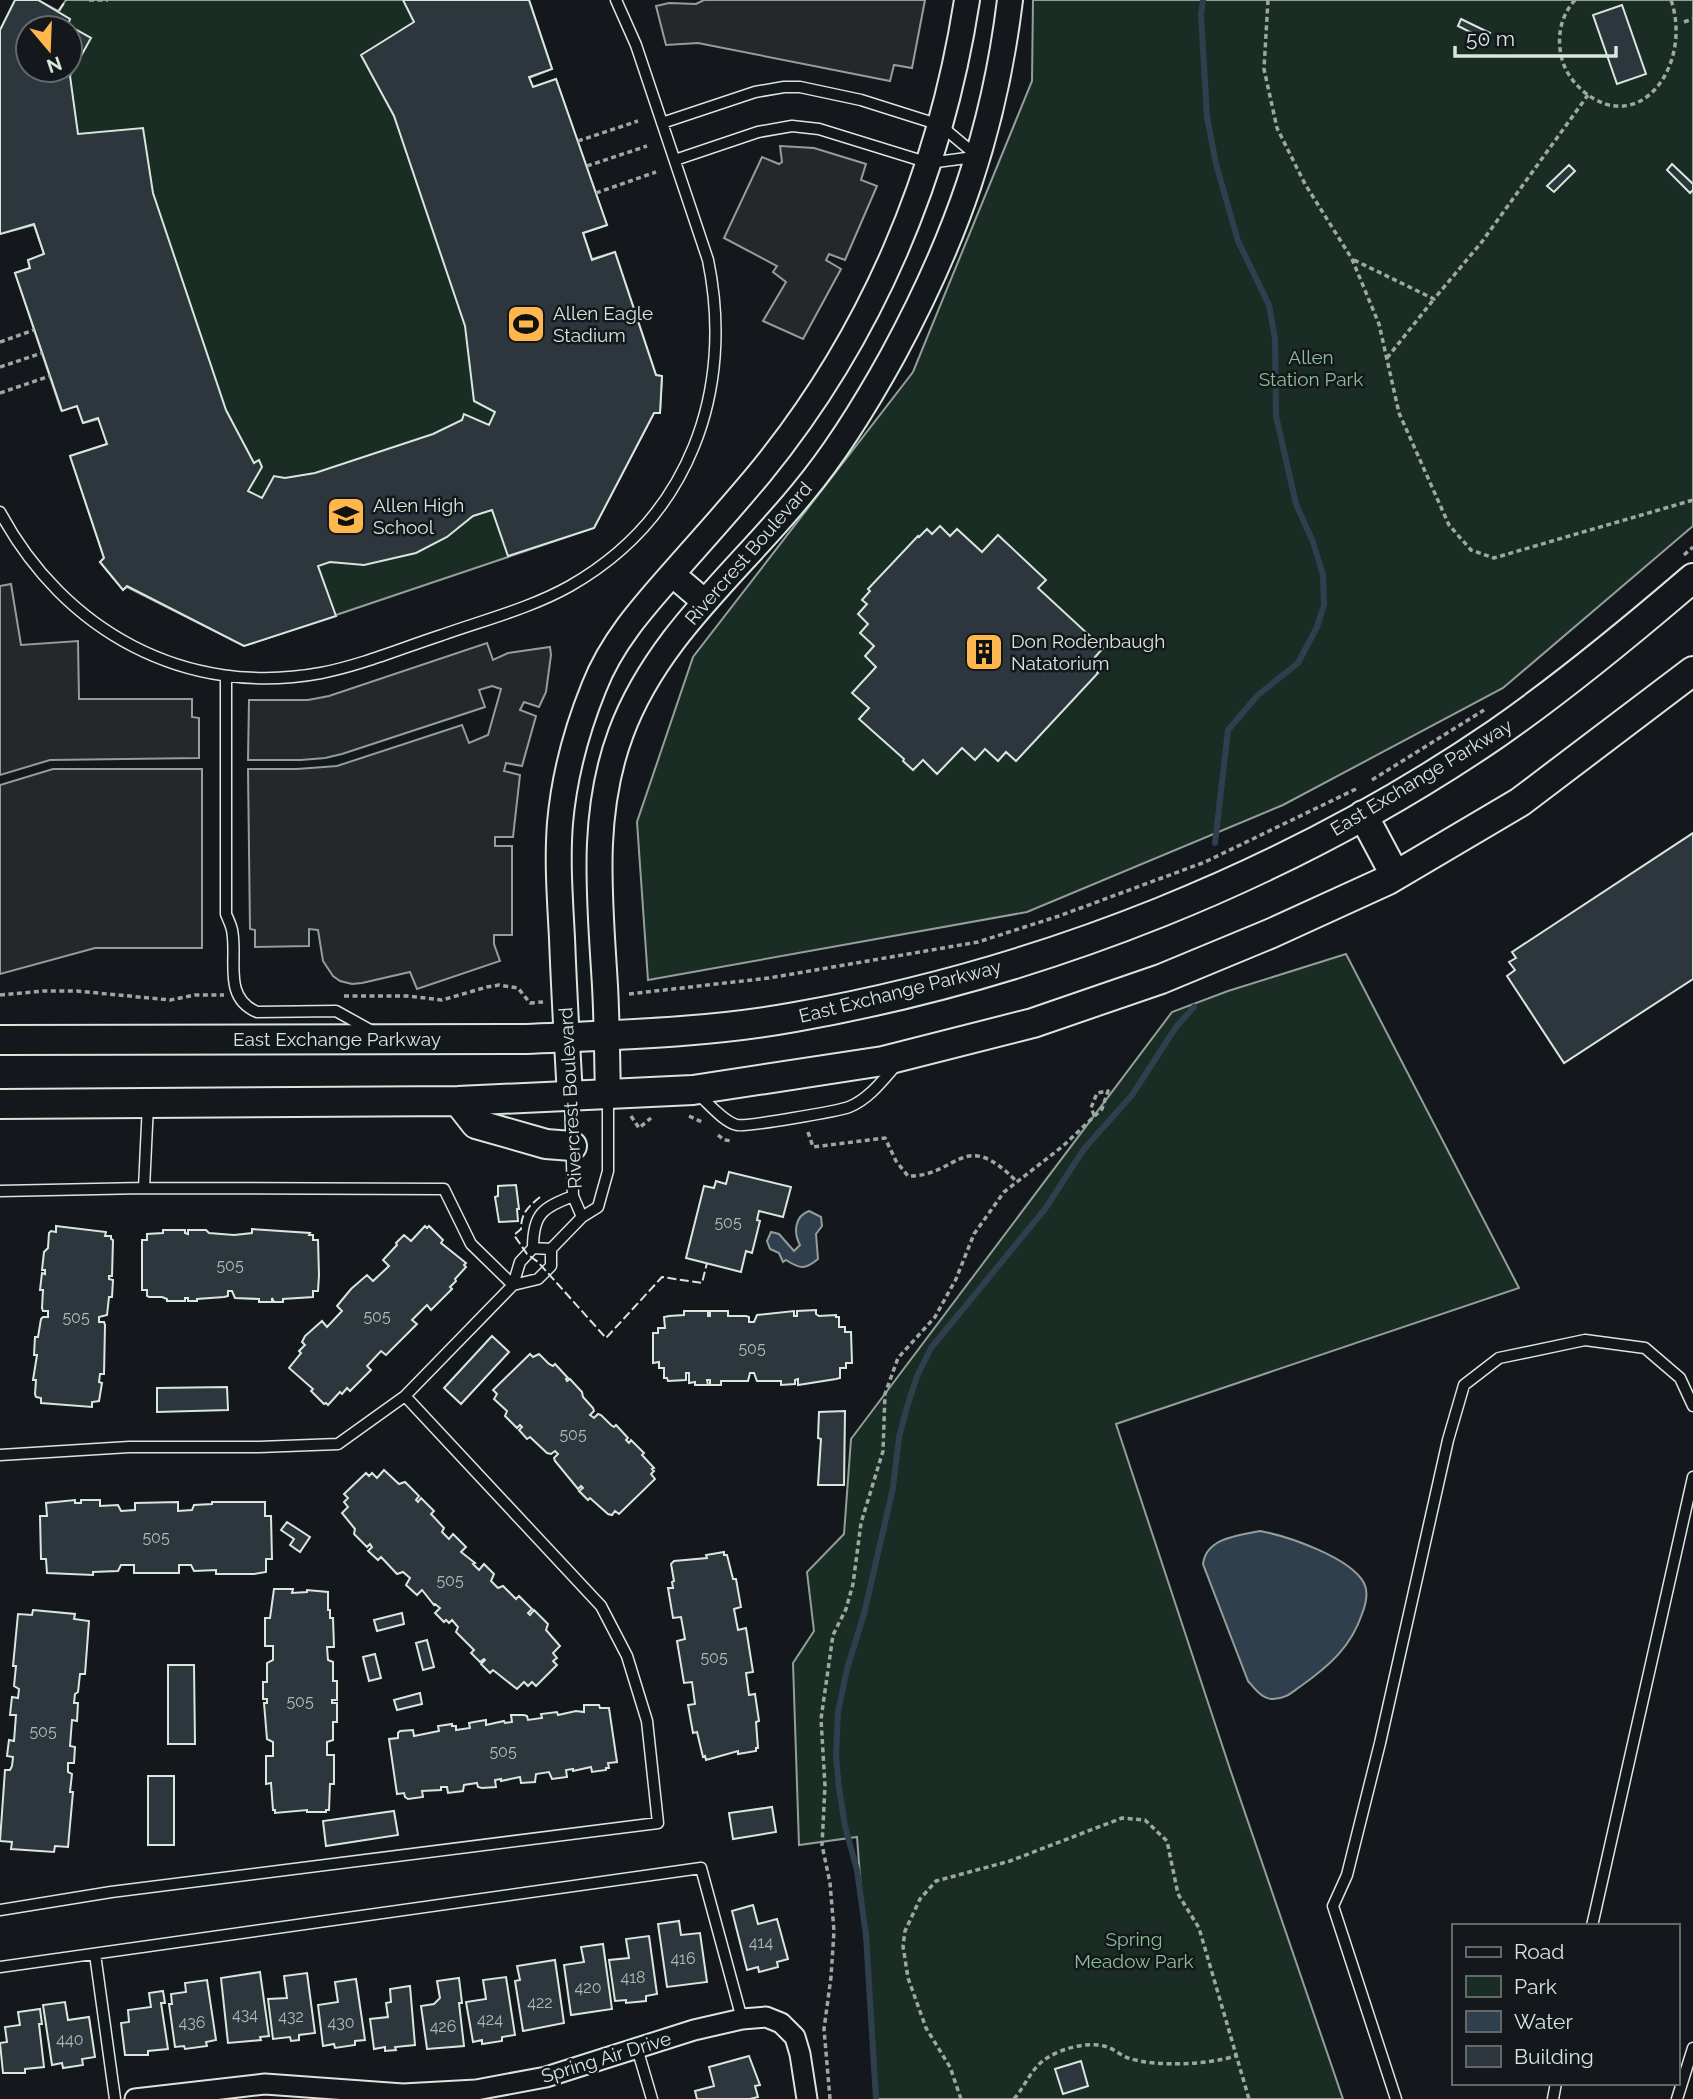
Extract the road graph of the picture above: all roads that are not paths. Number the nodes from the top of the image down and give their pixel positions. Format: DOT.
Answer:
graph roads {
  1 [pos="616,0"];
  2 [pos="967,0"];
  3 [pos="1010,0"];
  4 [pos="662,123"];
  5 [pos="940,125"];
  6 [pos="978,156"];
  7 [pos="675,160"];
  8 [pos="929,163"];
  9 [pos="0,512"];
  10 [pos="1688,567"];
  11 [pos="672,574"];
  12 [pos="705,602"];
  13 [pos="1693,671"];
  14 [pos="226,676"];
  15 [pos="1363,815"];
  16 [pos="1395,875"];
  17 [pos="606,1035"];
  18 [pos="567,1037"];
  19 [pos="385,1039"];
  20 [pos="0,1040"];
  21 [pos="905,1055"];
  22 [pos="608,1095"];
  23 [pos="570,1096"];
  24 [pos="458,1101"];
  25 [pos="688,1101"];
  26 [pos="148,1103"];
  27 [pos="0,1104"];
  28 [pos="572,1146"];
  29 [pos="144,1188"];
  30 [pos="0,1191"];
  31 [pos="573,1196"];
  32 [pos="582,1217"];
  33 [pos="533,1248"];
  34 [pos="551,1249"];
  35 [pos="513,1285"];
  36 [pos="405,1396"];
  37 [pos="1693,1406"];
  38 [pos="0,1455"];
  39 [pos="1693,1476"];
  40 [pos="0,1910"];
  41 [pos="1592,1924"];
  42 [pos="95,1954"];
  43 [pos="0,1967"];
  44 [pos="742,2018"];
  45 [pos="637,2048"];
  46 [pos="1693,2048"];
  47 [pos="115,2099"];
  48 [pos="135,2099"];
  49 [pos="652,2099"];
  50 [pos="807,2099"];
  51 [pos="1396,2099"];
  52 [pos="1677,2099"];
  1 -- 4 [label="lane"];
  2 -- 5 [label="street, Rivercrest Boulevard"];
  3 -- 6 [label="street, Rivercrest Boulevard"];
  4 -- 5 [label="lane"];
  4 -- 7 [label="lane"];
  5 -- 6 [label="lane"];
  5 -- 8 [label="street, Rivercrest Boulevard"];
  6 -- 8 [label="lane"];
  6 -- 12 [label="street, Rivercrest Boulevard"];
  7 -- 8 [label="lane"];
  7 -- 14 [label="lane"];
  8 -- 11 [label="street, Rivercrest Boulevard"];
  9 -- 14 [label="lane"];
  10 -- 15 [label="main road, East Exchange Parkway"];
  11 -- 12 [label="street"];
  11 -- 18 [label="street, Rivercrest Boulevard"];
  12 -- 17 [label="street, Rivercrest Boulevard"];
  13 -- 16 [label="main road"];
  14 -- 19 [label="lane"];
  15 -- 16 [label="main road"];
  15 -- 17 [label="main road, East Exchange Parkway"];
  16 -- 21 [label="main road"];
  17 -- 18 [label="main road, East Exchange Parkway"];
  17 -- 22 [label="street, Rivercrest Boulevard"];
  18 -- 19 [label="main road, East Exchange Parkway"];
  18 -- 23 [label="street, Rivercrest Boulevard"];
  19 -- 20 [label="main road, East Exchange Parkway"];
  21 -- 25 [label="main road"];
  21 -- 25 [label="lane"];
  22 -- 23 [label="main road"];
  22 -- 25 [label="main road"];
  22 -- 32 [label="lane, Rivercrest Boulevard"];
  23 -- 24 [label="main road"];
  23 -- 28 [label="lane, Rivercrest Boulevard"];
  24 -- 26 [label="main road"];
  24 -- 28 [label="main road"];
  26 -- 27 [label="main road"];
  26 -- 29 [label="lane"];
  28 -- 31 [label="lane, Rivercrest Boulevard"];
  29 -- 30 [label="lane"];
  29 -- 35 [label="lane"];
  31 -- 32 [label="lane, Rivercrest Boulevard"];
  31 -- 33 [label="lane"];
  32 -- 34 [label="lane"];
  33 -- 34 [label="lane"];
  33 -- 35 [label="lane"];
  34 -- 35 [label="lane"];
  35 -- 36 [label="lane"];
  36 -- 38 [label="lane"];
  36 -- 40 [label="lane"];
  37 -- 51 [label="lane"];
  39 -- 41 [label="lane"];
  42 -- 43 [label="lane"];
  42 -- 44 [label="lane"];
  42 -- 47 [label="lane"];
  44 -- 45 [label="street, Spring Air Drive"];
  44 -- 50 [label="street, Spring Air Drive"];
  45 -- 48 [label="street, Spring Air Drive"];
  45 -- 49 [label="lane"];
  46 -- 52 [label="lane"];
}
